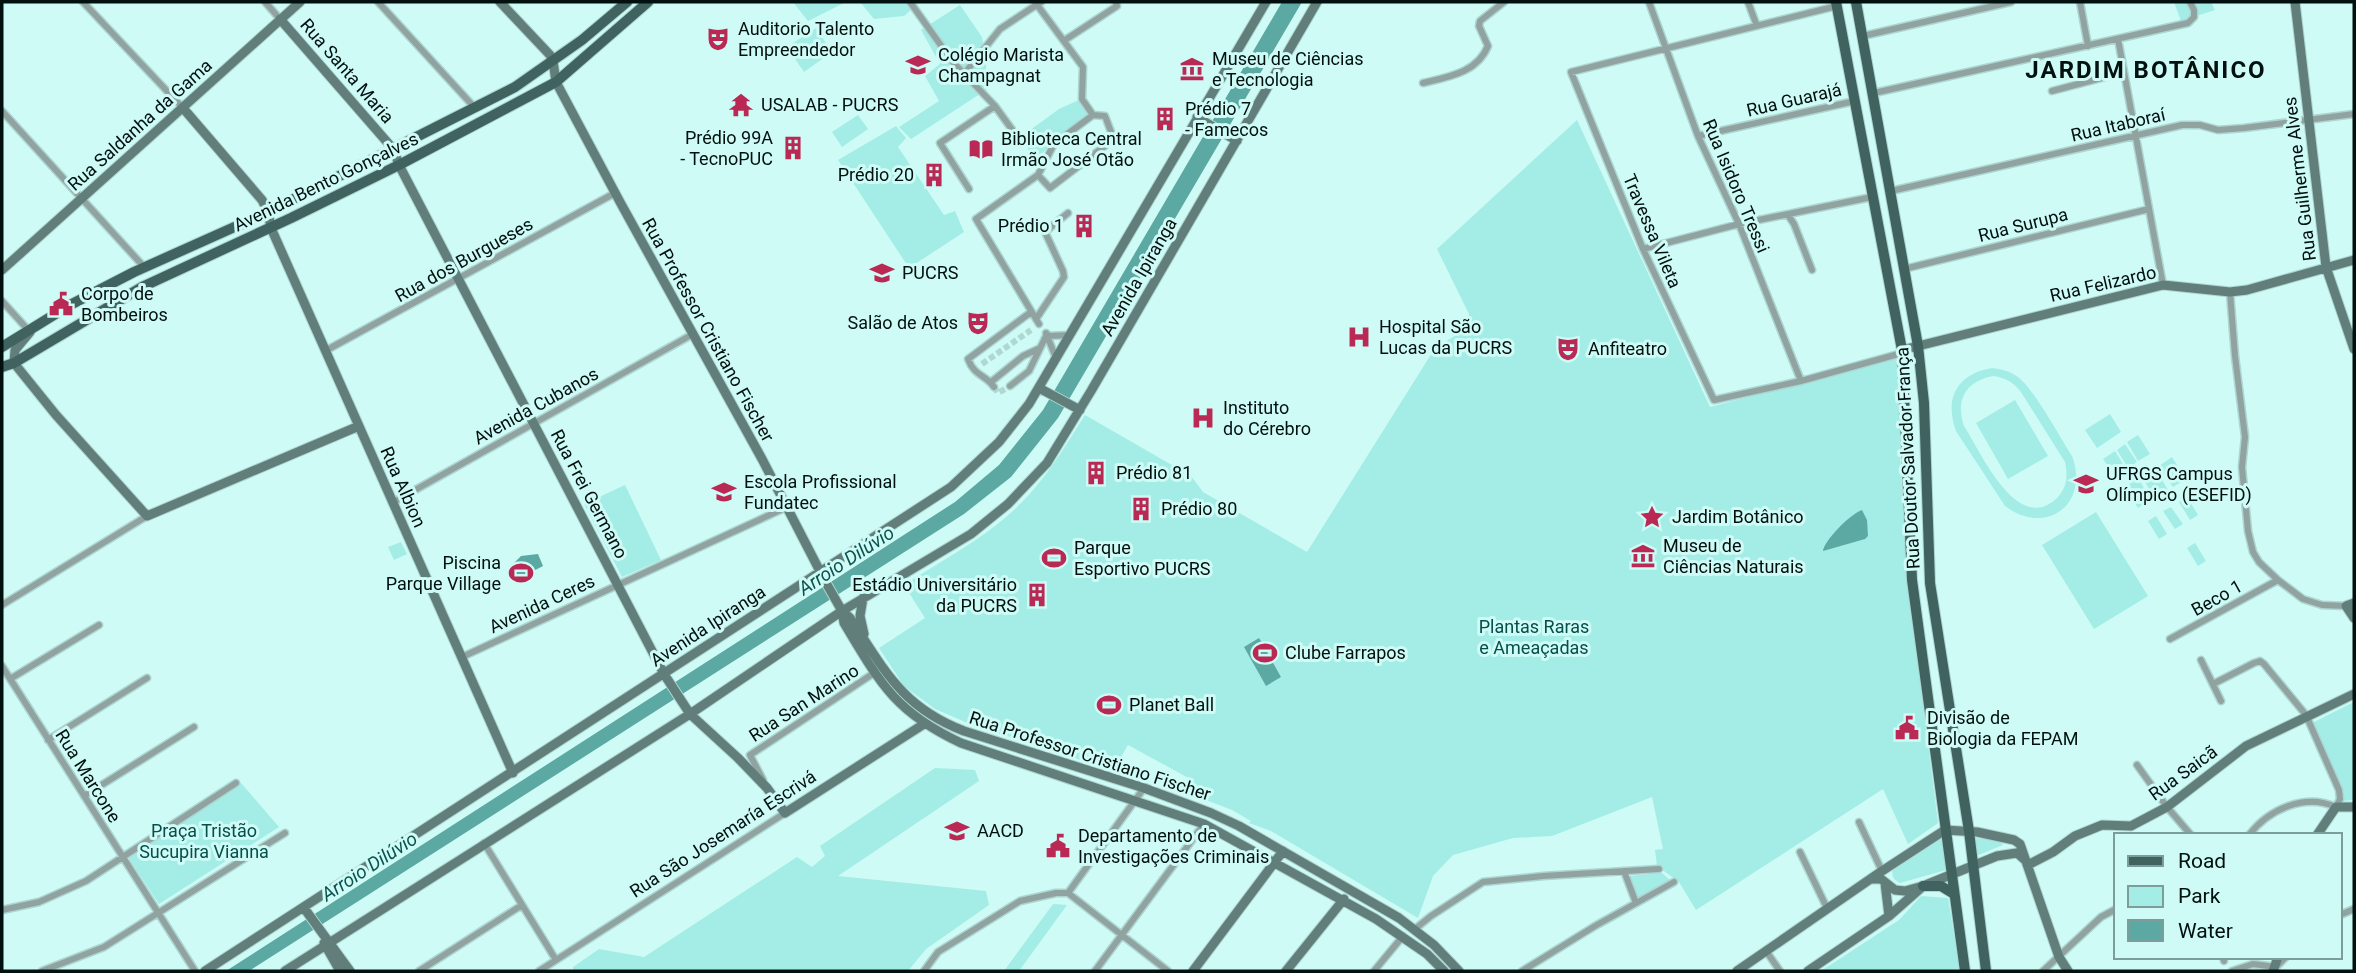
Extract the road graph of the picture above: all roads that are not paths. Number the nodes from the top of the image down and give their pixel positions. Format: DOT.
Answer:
graph roads {
  1 [pos="83,2"];
  2 [pos="265,2"];
  3 [pos="300,2"];
  4 [pos="378,2"];
  5 [pos="500,2"];
  6 [pos="627,2"];
  7 [pos="648,2"];
  8 [pos="910,2"];
  9 [pos="1116,2"];
  10 [pos="1266,2"];
  11 [pos="1317,2"];
  12 [pos="1504,2"];
  13 [pos="1649,2"];
  14 [pos="1748,2"];
  15 [pos="1856,2"];
  16 [pos="2011,2"];
  17 [pos="2080,2"];
  18 [pos="2190,2"];
  19 [pos="2295,2"];
  20 [pos="1038,3"];
  21 [pos="1837,4"];
  22 [pos="280,19"];
  23 [pos="1757,26"];
  24 [pos="1863,36"];
  25 [pos="2118,39"];
  26 [pos="1065,40"];
  27 [pos="2088,46"];
  28 [pos="1666,50"];
  29 [pos="553,61"];
  30 [pos="2124,72"];
  31 [pos="964,74"];
  32 [pos="556,82"];
  33 [pos="1423,83"];
  34 [pos="2052,91"];
  35 [pos="1874,93"];
  36 [pos="1855,101"];
  37 [pos="995,106"];
  38 [pos="183,108"];
  39 [pos="475,108"];
  40 [pos="2,111"];
  41 [pos="2354,114"];
  42 [pos="1093,115"];
  43 [pos="1201,120"];
  44 [pos="2309,120"];
  45 [pos="1016,135"];
  46 [pos="2136,135"];
  47 [pos="1698,136"];
  48 [pos="1233,139"];
  49 [pos="394,150"];
  50 [pos="399,165"];
  51 [pos="1038,175"];
  52 [pos="969,189"];
  53 [pos="1891,191"];
  54 [pos="615,193"];
  55 [pos="1872,197"];
  56 [pos="83,198"];
  57 [pos="2149,209"];
  58 [pos="268,212"];
  59 [pos="1068,212"];
  60 [pos="1788,215"];
  61 [pos="1739,224"];
  62 [pos="271,228"];
  63 [pos="1643,249"];
  64 [pos="2354,260"];
  65 [pos="2326,267"];
  66 [pos="145,268"];
  67 [pos="1905,269"];
  68 [pos="2,270"];
  69 [pos="1812,270"];
  70 [pos="460,279"];
  71 [pos="2163,285"];
  72 [pos="2230,292"];
  73 [pos="2,302"];
  74 [pos="1031,312"];
  75 [pos="1038,322"];
  76 [pos="1031,330"];
  77 [pos="30,331"];
  78 [pos="693,334"];
  79 [pos="1047,334"];
  80 [pos="1070,335"];
  81 [pos="1918,346"];
  82 [pos="2,347"];
  83 [pos="1040,348"];
  84 [pos="2354,349"];
  85 [pos="325,351"];
  86 [pos="1902,351"];
  87 [pos="1056,358"];
  88 [pos="13,363"];
  89 [pos="982,364"];
  90 [pos="2,367"];
  91 [pos="974,369"];
  92 [pos="1007,370"];
  93 [pos="1801,381"];
  94 [pos="1042,390"];
  95 [pos="1714,400"];
  96 [pos="1075,407"];
  97 [pos="534,423"];
  98 [pos="359,426"];
  99 [pos="392,503"];
  100 [pos="787,507"];
  101 [pos="147,516"];
  102 [pos="822,577"];
  103 [pos="2278,580"];
  104 [pos="618,584"];
  105 [pos="863,598"];
  106 [pos="2350,604"];
  107 [pos="2,605"];
  108 [pos="840,608"];
  109 [pos="2354,618"];
  110 [pos="99,625"];
  111 [pos="2170,639"];
  112 [pos="867,644"];
  113 [pos="462,657"];
  114 [pos="2201,660"];
  115 [pos="2,666"];
  116 [pos="874,673"];
  117 [pos="666,677"];
  118 [pos="147,678"];
  119 [pos="10,679"];
  120 [pos="2213,684"];
  121 [pos="2354,694"];
  122 [pos="2221,701"];
  123 [pos="690,714"];
  124 [pos="2306,715"];
  125 [pos="928,721"];
  126 [pos="194,727"];
  127 [pos="48,740"];
  128 [pos="2137,765"];
  129 [pos="513,773"];
  130 [pos="1094,774"];
  131 [pos="236,783"];
  132 [pos="1090,786"];
  133 [pos="768,788"];
  134 [pos="1144,789"];
  135 [pos="84,796"];
  136 [pos="1136,801"];
  137 [pos="2167,807"];
  138 [pos="2336,807"];
  139 [pos="2354,807"];
  140 [pos="785,813"];
  141 [pos="1859,822"];
  142 [pos="1205,824"];
  143 [pos="1945,830"];
  144 [pos="1969,831"];
  145 [pos="285,833"];
  146 [pos="2189,833"];
  147 [pos="2251,833"];
  148 [pos="2318,833"];
  149 [pos="1998,837"];
  150 [pos="484,843"];
  151 [pos="1283,851"];
  152 [pos="1800,852"];
  153 [pos="122,856"];
  154 [pos="1997,856"];
  155 [pos="1275,862"];
  156 [pos="2028,865"];
  157 [pos="1973,867"];
  158 [pos="1659,869"];
  159 [pos="1624,871"];
  160 [pos="1884,873"];
  161 [pos="1951,874"];
  162 [pos="1674,882"];
  163 [pos="1923,886"];
  164 [pos="1068,893"];
  165 [pos="1954,894"];
  166 [pos="1344,899"];
  167 [pos="1636,903"];
  168 [pos="522,905"];
  169 [pos="1828,908"];
  170 [pos="2,910"];
  171 [pos="305,910"];
  172 [pos="2114,910"];
  173 [pos="158,914"];
  174 [pos="1889,916"];
  175 [pos="1415,929"];
  176 [pos="1122,936"];
  177 [pos="1403,936"];
  178 [pos="325,940"];
  179 [pos="1766,951"];
  180 [pos="2059,957"];
  181 [pos="556,960"];
  182 [pos="2277,970"];
  183 [pos="42,971"];
  184 [pos="195,971"];
  185 [pos="205,971"];
  186 [pos="285,971"];
  187 [pos="341,971"];
  188 [pos="350,971"];
  189 [pos="419,971"];
  190 [pos="539,971"];
  191 [pos="924,971"];
  192 [pos="1096,971"];
  193 [pos="1168,971"];
  194 [pos="1193,971"];
  195 [pos="1286,971"];
  196 [pos="1374,971"];
  197 [pos="1444,971"];
  198 [pos="1460,971"];
  199 [pos="1522,971"];
  200 [pos="1737,971"];
  201 [pos="1780,971"];
  202 [pos="1808,971"];
  203 [pos="1965,971"];
  204 [pos="1986,971"];
  205 [pos="2043,971"];
  206 [pos="2067,971"];
  207 [pos="2232,971"];
  1 -- 38 [label="street"];
  2 -- 22 [label="street, Rua Santa Maria"];
  3 -- 22 [label="main road, Rua Saldanha da Gama"];
  4 -- 39 [label="street"];
  5 -- 29 [label="main road"];
  6 -- 29 [label="main road, Avenida Bento Gonçalves"];
  7 -- 32 [label="main road, Avenida Bento Gonçalves"];
  8 -- 31 [label="street"];
  9 -- 26 [label="street"];
  10 -- 43 [label="main road, Avenida Ipiranga"];
  11 -- 48 [label="main road, Avenida Ipiranga"];
  12 -- 33 [label="street"];
  13 -- 28 [label="street, Rua Isidoro Tressi"];
  14 -- 23 [label="street"];
  15 -- 24 [label="main road, Rua Doutor Salvador França"];
  16 -- 24 [label="street"];
  17 -- 27 [label="street"];
  18 -- 25 [label="street"];
  19 -- 44 [label="main road, Rua Guilherme Alves"];
  20 -- 26 [label="street"];
  20 -- 31 [label="street"];
  21 -- 23 [label="street"];
  21 -- 36 [label="main road, Rua Doutor Salvador França"];
  22 -- 38 [label="main road, Rua Saldanha da Gama"];
  22 -- 49 [label="main road, Rua Santa Maria"];
  23 -- 28 [label="street"];
  24 -- 35 [label="main road, Rua Doutor Salvador França"];
  25 -- 27 [label="street"];
  25 -- 30 [label="street"];
  26 -- 42 [label="street"];
  27 -- 35 [label="street"];
  28 -- 47 [label="street, Rua Isidoro Tressi"];
  28 -- 63 [label="street, Travessa Vileta"];
  29 -- 32 [label="main road, Rua Professor Cristiano Fischer"];
  29 -- 39 [label="main road, Avenida Bento Gonçalves"];
  30 -- 34 [label="street"];
  30 -- 46 [label="street"];
  31 -- 37 [label="street"];
  32 -- 50 [label="main road, Avenida Bento Gonçalves"];
  32 -- 54 [label="main road, Rua Professor Cristiano Fischer"];
  35 -- 53 [label="main road, Rua Doutor Salvador França"];
  36 -- 47 [label="street, Rua Guarajá"];
  36 -- 55 [label="main road, Rua Doutor Salvador França"];
  37 -- 45 [label="street"];
  37 -- 52 [label="street"];
  38 -- 56 [label="main road, Rua Saldanha da Gama"];
  38 -- 58 [label="main road"];
  39 -- 49 [label="main road, Avenida Bento Gonçalves"];
  40 -- 56 [label="street"];
  41 -- 44 [label="street, Rua Itaboraí"];
  42 -- 51 [label="street"];
  42 -- 51 [label="street"];
  43 -- 48 [label="main road"];
  43 -- 80 [label="main road, Avenida Ipiranga"];
  44 -- 46 [label="street, Rua Itaboraí"];
  44 -- 65 [label="main road, Rua Guilherme Alves"];
  46 -- 53 [label="street, Rua Itaboraí"];
  46 -- 57 [label="street"];
  47 -- 61 [label="street, Rua Isidoro Tressi"];
  48 -- 96 [label="main road, Avenida Ipiranga"];
  49 -- 50 [label="main road, Rua Santa Maria"];
  49 -- 58 [label="main road, Avenida Bento Gonçalves"];
  50 -- 62 [label="main road, Avenida Bento Gonçalves"];
  50 -- 70 [label="main road, Rua Frei Germano"];
  51 -- 74 [label="street"];
  53 -- 67 [label="main road, Rua Doutor Salvador França"];
  54 -- 70 [label="street, Rua dos Burgueses"];
  54 -- 78 [label="main road, Rua Professor Cristiano Fischer"];
  55 -- 60 [label="street"];
  55 -- 86 [label="main road, Rua Doutor Salvador França"];
  56 -- 66 [label="street"];
  56 -- 68 [label="main road, Rua Saldanha da Gama"];
  57 -- 67 [label="street, Rua Surupa"];
  57 -- 71 [label="street"];
  58 -- 62 [label="main road, Rua Albion"];
  58 -- 66 [label="main road, Avenida Bento Gonçalves"];
  59 -- 75 [label="street"];
  60 -- 61 [label="street"];
  60 -- 69 [label="street"];
  61 -- 63 [label="street"];
  61 -- 93 [label="street, Rua Isidoro Tressi"];
  62 -- 85 [label="main road, Rua Albion"];
  62 -- 88 [label="main road, Avenida Bento Gonçalves"];
  63 -- 95 [label="street, Travessa Vileta"];
  64 -- 65 [label="main road, Rua Felizardo"];
  65 -- 72 [label="main road, Rua Felizardo"];
  65 -- 84 [label="main road, Rua Guilherme Alves"];
  66 -- 77 [label="main road, Avenida Bento Gonçalves"];
  67 -- 81 [label="main road, Rua Doutor Salvador França"];
  70 -- 85 [label="street, Rua dos Burgueses"];
  70 -- 97 [label="main road, Rua Frei Germano"];
  71 -- 72 [label="main road, Rua Felizardo"];
  71 -- 81 [label="main road, Rua Felizardo"];
  72 -- 103 [label="street"];
  73 -- 77 [label="street"];
  74 -- 75 [label="street"];
  74 -- 91 [label="street"];
  75 -- 76 [label="street"];
  77 -- 82 [label="main road, Avenida Bento Gonçalves"];
  77 -- 88 [label="main road"];
  78 -- 97 [label="street, Avenida Cubanos"];
  78 -- 100 [label="main road, Rua Professor Cristiano Fischer"];
  79 -- 80 [label="street"];
  79 -- 83 [label="street"];
  79 -- 87 [label="street"];
  80 -- 87 [label="main road, Avenida Ipiranga"];
  81 -- 86 [label="main road, Rua Felizardo"];
  81 -- 144 [label="main road, Rua Doutor Salvador França"];
  83 -- 92 [label="street"];
  83 -- 92 [label="street"];
  85 -- 98 [label="main road, Rua Albion"];
  86 -- 93 [label="street, Rua Felizardo"];
  86 -- 143 [label="main road, Rua Doutor Salvador França"];
  87 -- 94 [label="main road, Avenida Ipiranga"];
  88 -- 90 [label="main road, Avenida Bento Gonçalves"];
  88 -- 101 [label="main road"];
  89 -- 91 [label="street"];
  91 -- 92 [label="street"];
  93 -- 95 [label="street, Rua Felizardo"];
  94 -- 96 [label="main road"];
  94 -- 102 [label="main road, Avenida Ipiranga"];
  96 -- 105 [label="main road, Avenida Ipiranga"];
  97 -- 99 [label="street, Avenida Cubanos"];
  97 -- 104 [label="main road, Rua Frei Germano"];
  98 -- 99 [label="main road, Rua Albion"];
  98 -- 101 [label="main road"];
  99 -- 113 [label="main road, Rua Albion"];
  100 -- 102 [label="main road, Rua Professor Cristiano Fischer"];
  100 -- 104 [label="street, Avenida Ceres"];
  101 -- 107 [label="street"];
  102 -- 108 [label="main road, Rua Professor Cristiano Fischer"];
  102 -- 117 [label="main road, Avenida Ipiranga"];
  103 -- 106 [label="street"];
  103 -- 111 [label="street, Beco 1"];
  104 -- 113 [label="street, Avenida Ceres"];
  104 -- 117 [label="main road, Rua Frei Germano"];
  105 -- 108 [label="main road, Avenida Ipiranga"];
  105 -- 112 [label="main road"];
  106 -- 109 [label="main road"];
  108 -- 112 [label="main road, Rua Professor Cristiano Fischer"];
  108 -- 116 [label="main road, Rua Professor Cristiano Fischer"];
  108 -- 123 [label="main road, Avenida Ipiranga"];
  110 -- 119 [label="street"];
  112 -- 125 [label="main road, Rua Professor Cristiano Fischer"];
  113 -- 129 [label="main road, Rua Albion"];
  114 -- 120 [label="street"];
  115 -- 119 [label="street, Rua Marcone"];
  116 -- 125 [label="main road, Rua Professor Cristiano Fischer"];
  116 -- 133 [label="street, Rua San Marino"];
  117 -- 123 [label="main road, Rua Frei Germano"];
  117 -- 129 [label="main road, Avenida Ipiranga"];
  118 -- 127 [label="street"];
  119 -- 127 [label="street, Rua Marcone"];
  120 -- 122 [label="street"];
  120 -- 124 [label="street"];
  121 -- 124 [label="main road, Rua Saicã"];
  123 -- 133 [label="main road, Rua Frei Germano"];
  123 -- 150 [label="main road, Avenida Ipiranga"];
  124 -- 137 [label="main road, Rua Saicã"];
  124 -- 138 [label="street"];
  125 -- 130 [label="main road, Rua Professor Cristiano Fischer"];
  125 -- 132 [label="main road, Rua Professor Cristiano Fischer"];
  125 -- 140 [label="main road, Rua São Josemaría Escrivá"];
  126 -- 135 [label="street"];
  127 -- 135 [label="street, Rua Marcone"];
  128 -- 137 [label="street"];
  129 -- 171 [label="main road, Avenida Ipiranga"];
  130 -- 132 [label="main road"];
  130 -- 134 [label="main road, Rua Professor Cristiano Fischer"];
  131 -- 153 [label="street"];
  132 -- 136 [label="main road, Rua Professor Cristiano Fischer"];
  133 -- 140 [label="main road, Rua Frei Germano"];
  134 -- 136 [label="street"];
  134 -- 151 [label="main road, Rua Professor Cristiano Fischer"];
  135 -- 153 [label="street, Rua Marcone"];
  136 -- 142 [label="main road, Rua Professor Cristiano Fischer"];
  136 -- 164 [label="street"];
  137 -- 146 [label="street"];
  137 -- 156 [label="main road, Rua Saicã"];
  138 -- 139 [label="main road"];
  138 -- 147 [label="street"];
  138 -- 148 [label="main road"];
  140 -- 181 [label="street, Rua São Josemaría Escrivá"];
  141 -- 160 [label="street"];
  142 -- 155 [label="main road, Rua Professor Cristiano Fischer"];
  142 -- 176 [label="street"];
  143 -- 144 [label="main road"];
  143 -- 160 [label="main road"];
  143 -- 161 [label="main road, Rua Doutor Salvador França"];
  144 -- 149 [label="main road"];
  144 -- 157 [label="main road, Rua Doutor Salvador França"];
  145 -- 173 [label="street"];
  149 -- 154 [label="main road"];
  149 -- 156 [label="main road"];
  150 -- 168 [label="street"];
  150 -- 178 [label="main road, Avenida Ipiranga"];
  151 -- 155 [label="main road"];
  151 -- 175 [label="main road, Rua Professor Cristiano Fischer"];
  152 -- 169 [label="street"];
  153 -- 170 [label="street"];
  153 -- 173 [label="street, Rua Marcone"];
  154 -- 156 [label="main road"];
  154 -- 157 [label="main road"];
  155 -- 166 [label="main road, Rua Professor Cristiano Fischer"];
  155 -- 194 [label="main road"];
  156 -- 180 [label="main road"];
  157 -- 161 [label="main road"];
  157 -- 204 [label="main road, Rua Doutor Salvador França"];
  158 -- 159 [label="street"];
  159 -- 167 [label="street"];
  159 -- 175 [label="street"];
  160 -- 163 [label="main road"];
  160 -- 169 [label="main road"];
  160 -- 174 [label="main road"];
  161 -- 163 [label="main road"];
  161 -- 165 [label="main road, Rua Doutor Salvador França"];
  162 -- 167 [label="street"];
  163 -- 165 [label="main road"];
  163 -- 174 [label="main road"];
  164 -- 176 [label="street"];
  164 -- 191 [label="street"];
  165 -- 203 [label="main road, Rua Doutor Salvador França"];
  166 -- 177 [label="main road, Rua Professor Cristiano Fischer"];
  166 -- 195 [label="main road"];
  167 -- 199 [label="street"];
  168 -- 181 [label="street"];
  168 -- 189 [label="street"];
  169 -- 179 [label="main road"];
  171 -- 178 [label="main road"];
  171 -- 185 [label="main road, Avenida Ipiranga"];
  172 -- 180 [label="street"];
  173 -- 183 [label="street"];
  173 -- 184 [label="street, Rua Marcone"];
  174 -- 202 [label="main road"];
  175 -- 198 [label="main road, Rua Professor Cristiano Fischer"];
  176 -- 192 [label="street"];
  176 -- 193 [label="street"];
  177 -- 196 [label="street"];
  177 -- 197 [label="main road, Rua Professor Cristiano Fischer"];
  178 -- 186 [label="main road, Avenida Ipiranga"];
  178 -- 187 [label="main road"];
  178 -- 188 [label="main road"];
  179 -- 200 [label="main road"];
  179 -- 201 [label="street"];
  180 -- 205 [label="street"];
  180 -- 206 [label="main road"];
  181 -- 190 [label="street, Rua São Josemaría Escrivá"];
  182 -- 207 [label="street"];
}
